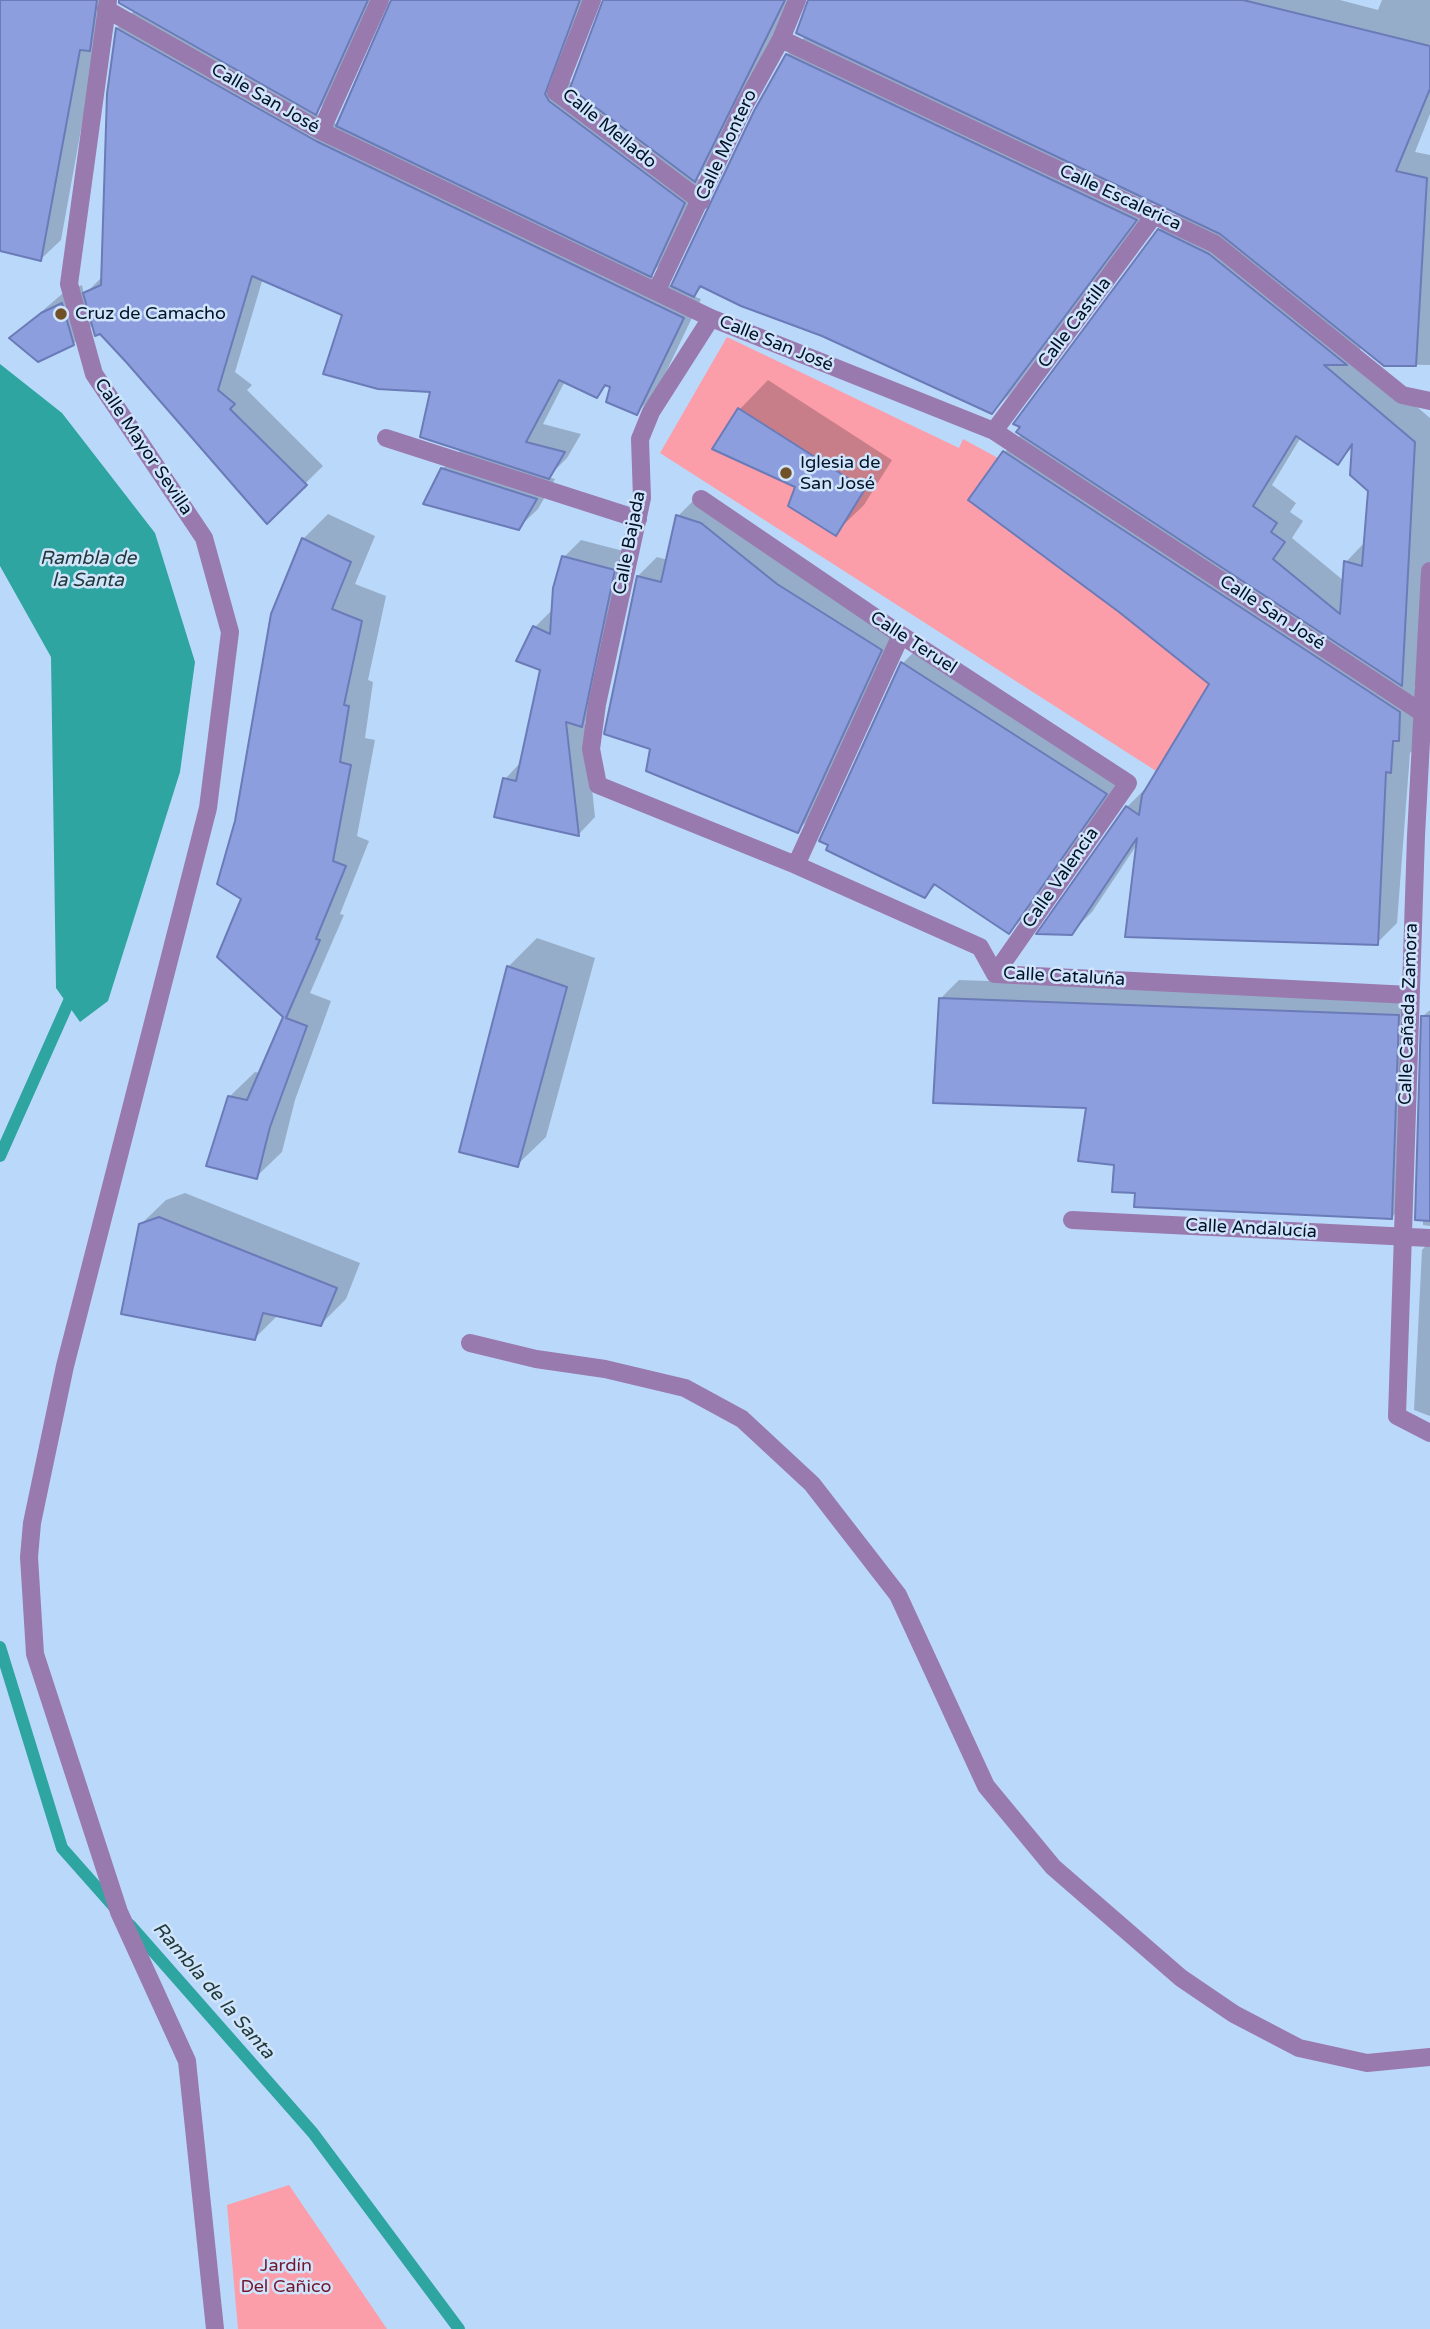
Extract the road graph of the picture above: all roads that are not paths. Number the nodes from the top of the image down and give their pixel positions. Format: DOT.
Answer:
graph roads {
  1 [pos="380,0"];
  2 [pos="592,0"];
  3 [pos="797,0"];
  4 [pos="107,4"];
  5 [pos="781,39"];
  6 [pos="321,131"];
  7 [pos="701,201"];
  8 [pos="1155,214"];
  9 [pos="657,290"];
  10 [pos="711,318"];
  11 [pos="1430,401"];
  12 [pos="994,431"];
  13 [pos="386,438"];
  14 [pos="701,499"];
  15 [pos="638,519"];
  16 [pos="1430,571"];
  17 [pos="901,635"];
  18 [pos="1424,713"];
  19 [pos="1128,783"];
  20 [pos="598,785"];
  21 [pos="1423,836"];
  22 [pos="796,865"];
  23 [pos="995,974"];
  24 [pos="1410,995"];
  25 [pos="1072,1220"];
  26 [pos="1402,1237"];
  27 [pos="1430,1238"];
  28 [pos="470,1343"];
  29 [pos="1430,1433"];
  30 [pos="1430,2057"];
  31 [pos="215,2329"];
  1 -- 6 [label="street"];
  2 -- 7 [label="street, Calle Mellado"];
  3 -- 5 [label="street, Calle Montero"];
  4 -- 6 [label="street, Calle San José"];
  4 -- 31 [label="street, Calle Mayor Sevilla"];
  5 -- 7 [label="street, Calle Montero"];
  5 -- 8 [label="street, Calle Escalerica"];
  6 -- 9 [label="street, Calle San José"];
  7 -- 9 [label="street, Calle Montero"];
  8 -- 11 [label="street, Calle Escalerica"];
  8 -- 12 [label="street, Calle Castilla"];
  9 -- 10 [label="street, Calle San José"];
  10 -- 12 [label="street, Calle San José"];
  10 -- 15 [label="street, Calle Bajada"];
  12 -- 18 [label="street, Calle San José"];
  13 -- 15 [label="street"];
  14 -- 17 [label="street, Calle Teruel"];
  15 -- 20 [label="street, Calle Bajada"];
  16 -- 18 [label="street, Calle Cañada Zamora"];
  17 -- 19 [label="street, Calle Teruel"];
  17 -- 22 [label="street"];
  18 -- 21 [label="street, Calle Cañada Zamora"];
  19 -- 23 [label="street, Calle Valencia"];
  20 -- 22 [label="street, Calle Cataluña"];
  21 -- 24 [label="street, Calle Cañada Zamora"];
  22 -- 23 [label="street, Calle Cataluña"];
  23 -- 24 [label="street, Calle Cataluña"];
  24 -- 26 [label="street, Calle Cañada Zamora"];
  25 -- 26 [label="street, Calle Andalucía"];
  26 -- 27 [label="street, Calle Andalucía"];
  26 -- 29 [label="street, Calle Cañada Zamora"];
  28 -- 30 [label="street"];
}
